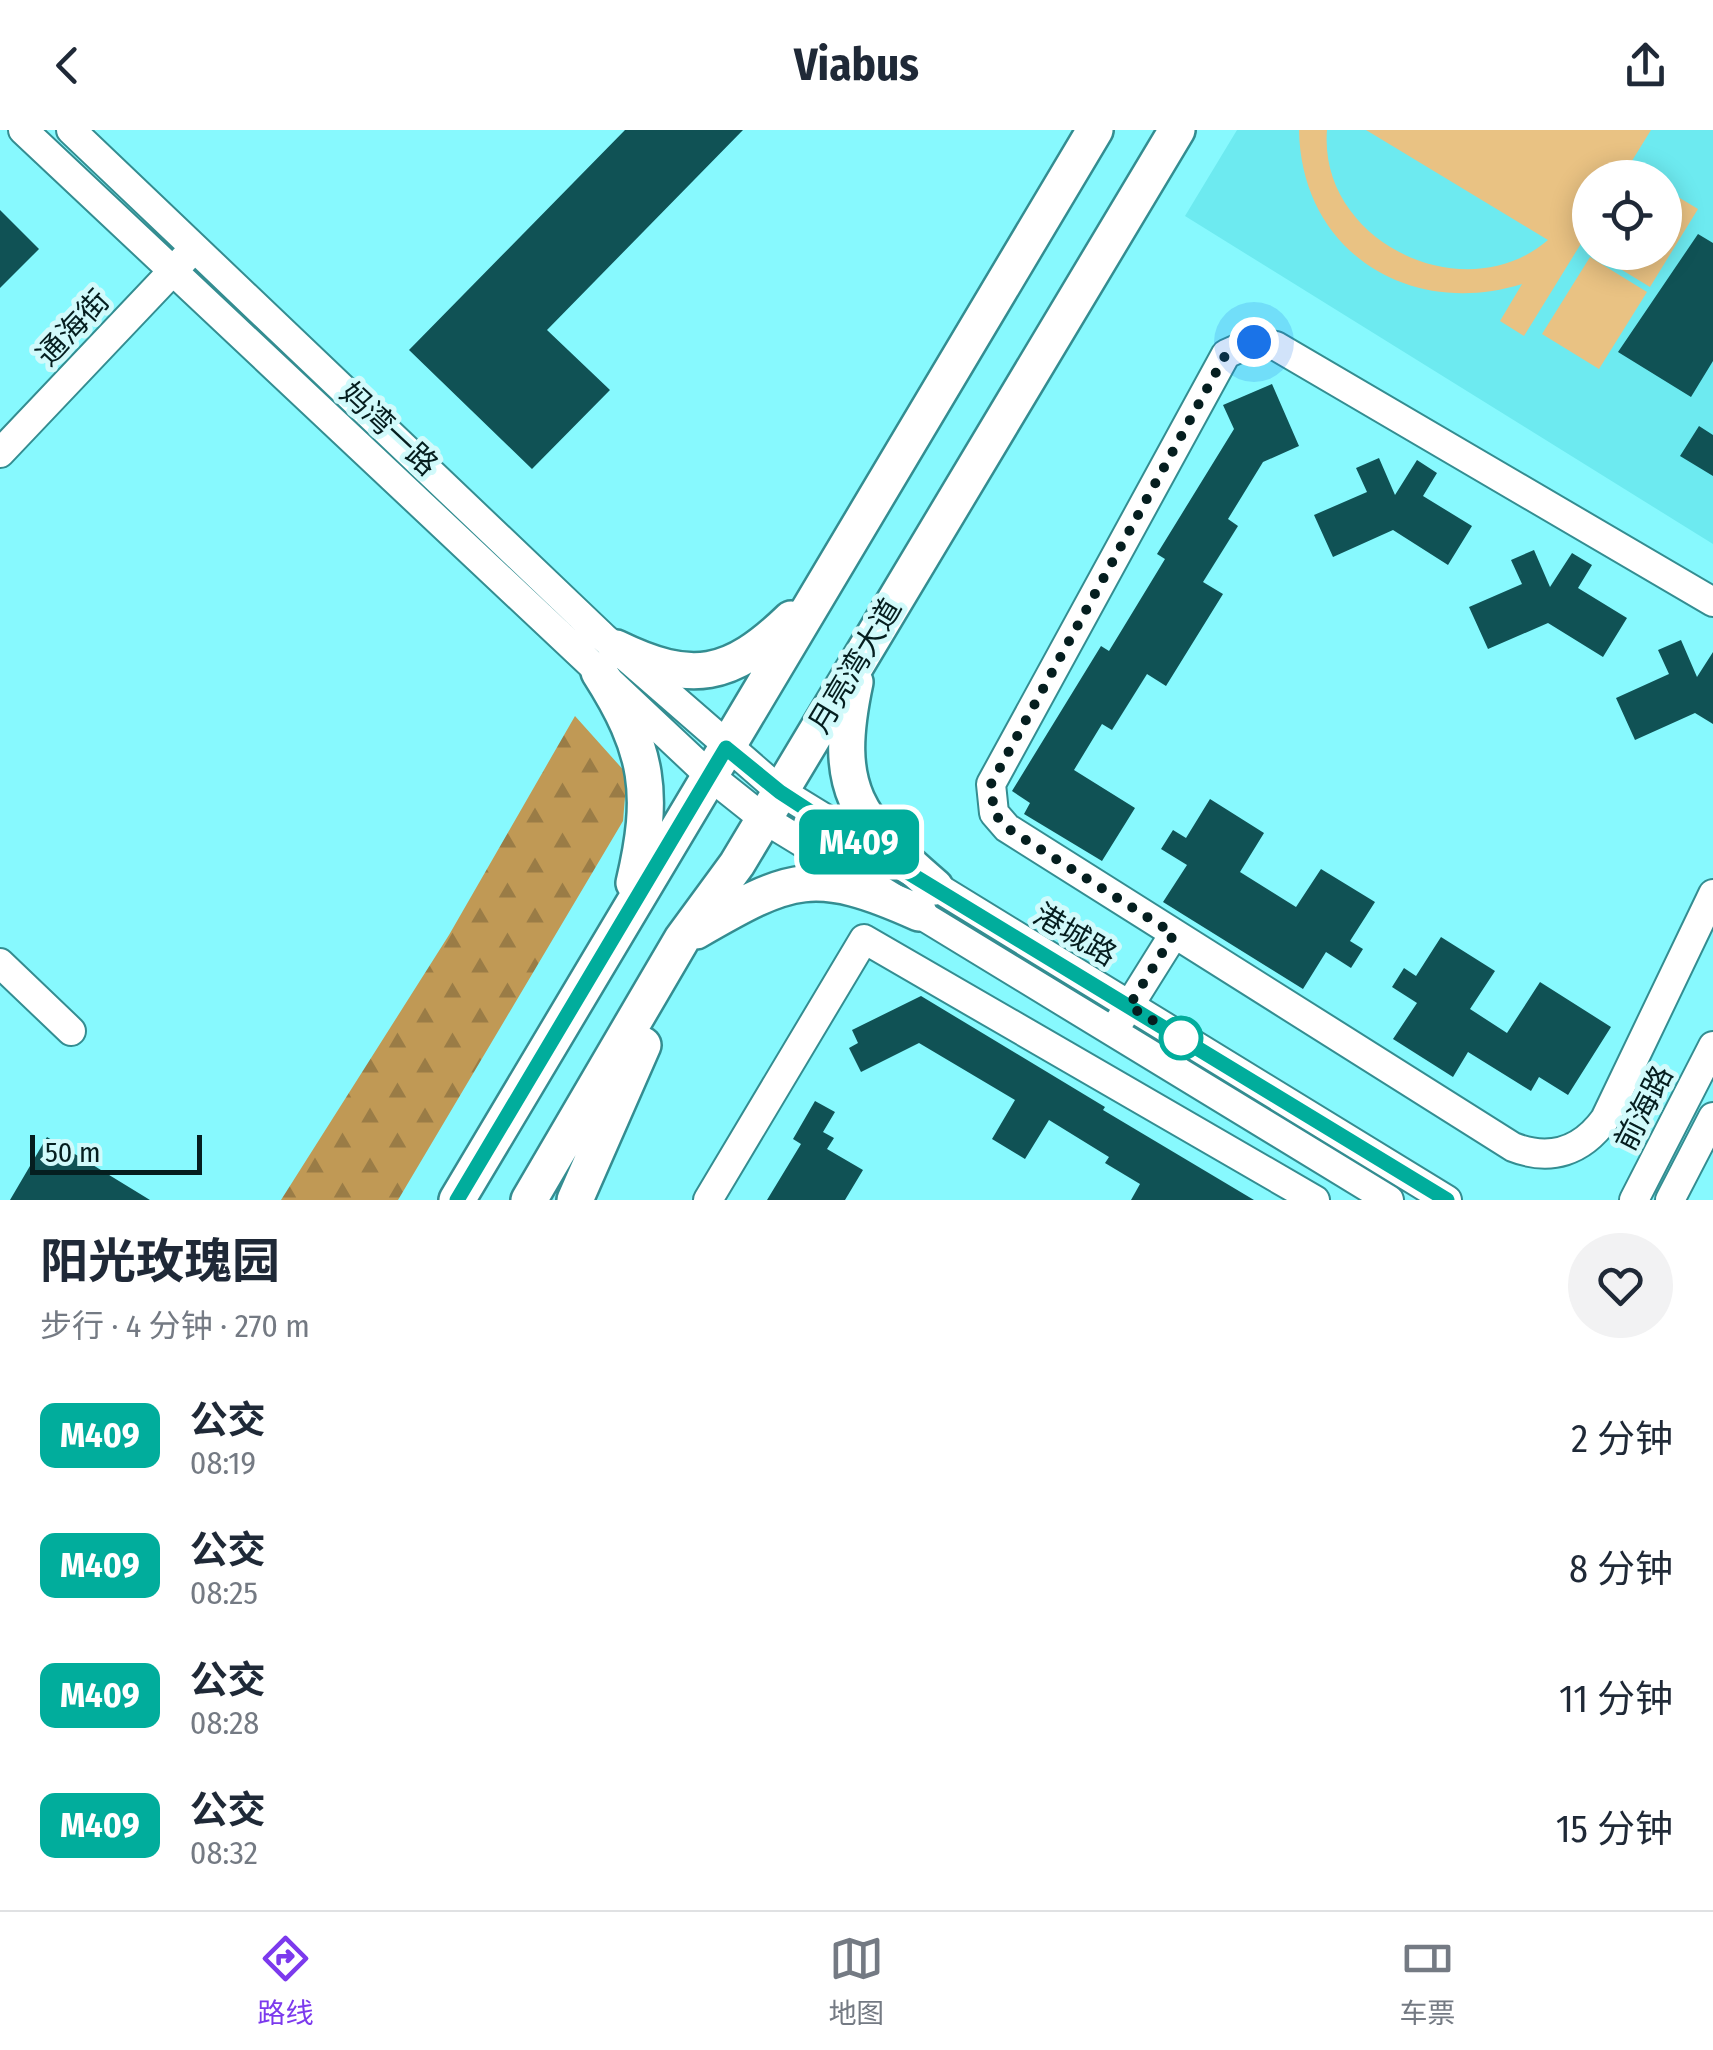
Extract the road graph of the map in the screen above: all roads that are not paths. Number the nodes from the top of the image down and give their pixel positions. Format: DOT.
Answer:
graph roads {
  1 [pos="23,130"];
  2 [pos="70,130"];
  3 [pos="1095,130"];
  4 [pos="1177,130"];
  5 [pos="194,248"];
  6 [pos="172,270"];
  7 [pos="0,452"];
  8 [pos="820,590"];
  9 [pos="1713,602"];
  10 [pos="874,635"];
  11 [pos="608,660"];
  12 [pos="718,762"];
  13 [pos="772,805"];
  14 [pos="1713,894"];
  15 [pos="927,900"];
  16 [pos="616,934"];
  17 [pos="1174,934"];
  18 [pos="674,954"];
  19 [pos="0,963"];
  20 [pos="1129,1006"];
  21 [pos="71,1031"];
  22 [pos="1113,1032"];
  23 [pos="1713,1046"];
  24 [pos="1713,1117"];
  25 [pos="1312,1118"];
  26 [pos="1296,1143"];
  27 [pos="1276,1176"];
  28 [pos="457,1200"];
  29 [pos="528,1200"];
  30 [pos="575,1200"];
  31 [pos="708,1200"];
  32 [pos="1315,1200"];
  33 [pos="1389,1200"];
  34 [pos="1447,1200"];
  35 [pos="1634,1200"];
  36 [pos="1670,1200"];
  1 -- 6 [label="street, 妈湾一路"];
  2 -- 5 [label="street, 妈湾一路"];
  3 -- 8 [label="main road"];
  4 -- 10 [label="main road, 月亮湾大道"];
  5 -- 6 [label="street, 通海街"];
  5 -- 11 [label="street, 妈湾一路"];
  6 -- 7 [label="street, 通海街"];
  6 -- 11 [label="street, 妈湾一路"];
  8 -- 11 [label="main road"];
  8 -- 12 [label="main road"];
  9 -- 17 [label="street"];
  10 -- 13 [label="main road, 月亮湾大道"];
  10 -- 15 [label="main road"];
  11 -- 12 [label="street, 妈湾一路"];
  11 -- 16 [label="main road"];
  12 -- 13 [label="street, 港城路"];
  12 -- 16 [label="main road"];
  13 -- 15 [label="street, 港城路"];
  13 -- 18 [label="main road, 月亮湾大道"];
  14 -- 17 [label="street"];
  15 -- 18 [label="main road"];
  15 -- 20 [label="street, 港城路"];
  15 -- 22 [label="street, 港城路"];
  16 -- 28 [label="main road"];
  17 -- 20 [label="street"];
  18 -- 29 [label="main road, 月亮湾大道"];
  18 -- 30 [label="main road"];
  19 -- 21 [label="street"];
  20 -- 22 [label="street"];
  20 -- 25 [label="street, 港城路"];
  22 -- 26 [label="street, 港城路"];
  23 -- 35 [label="street, 前海路"];
  24 -- 36 [label="street"];
  25 -- 26 [label="street"];
  25 -- 34 [label="street, 港城路"];
  26 -- 27 [label="street"];
  26 -- 33 [label="street, 港城路"];
  27 -- 31 [label="street"];
  27 -- 32 [label="street"];
}
